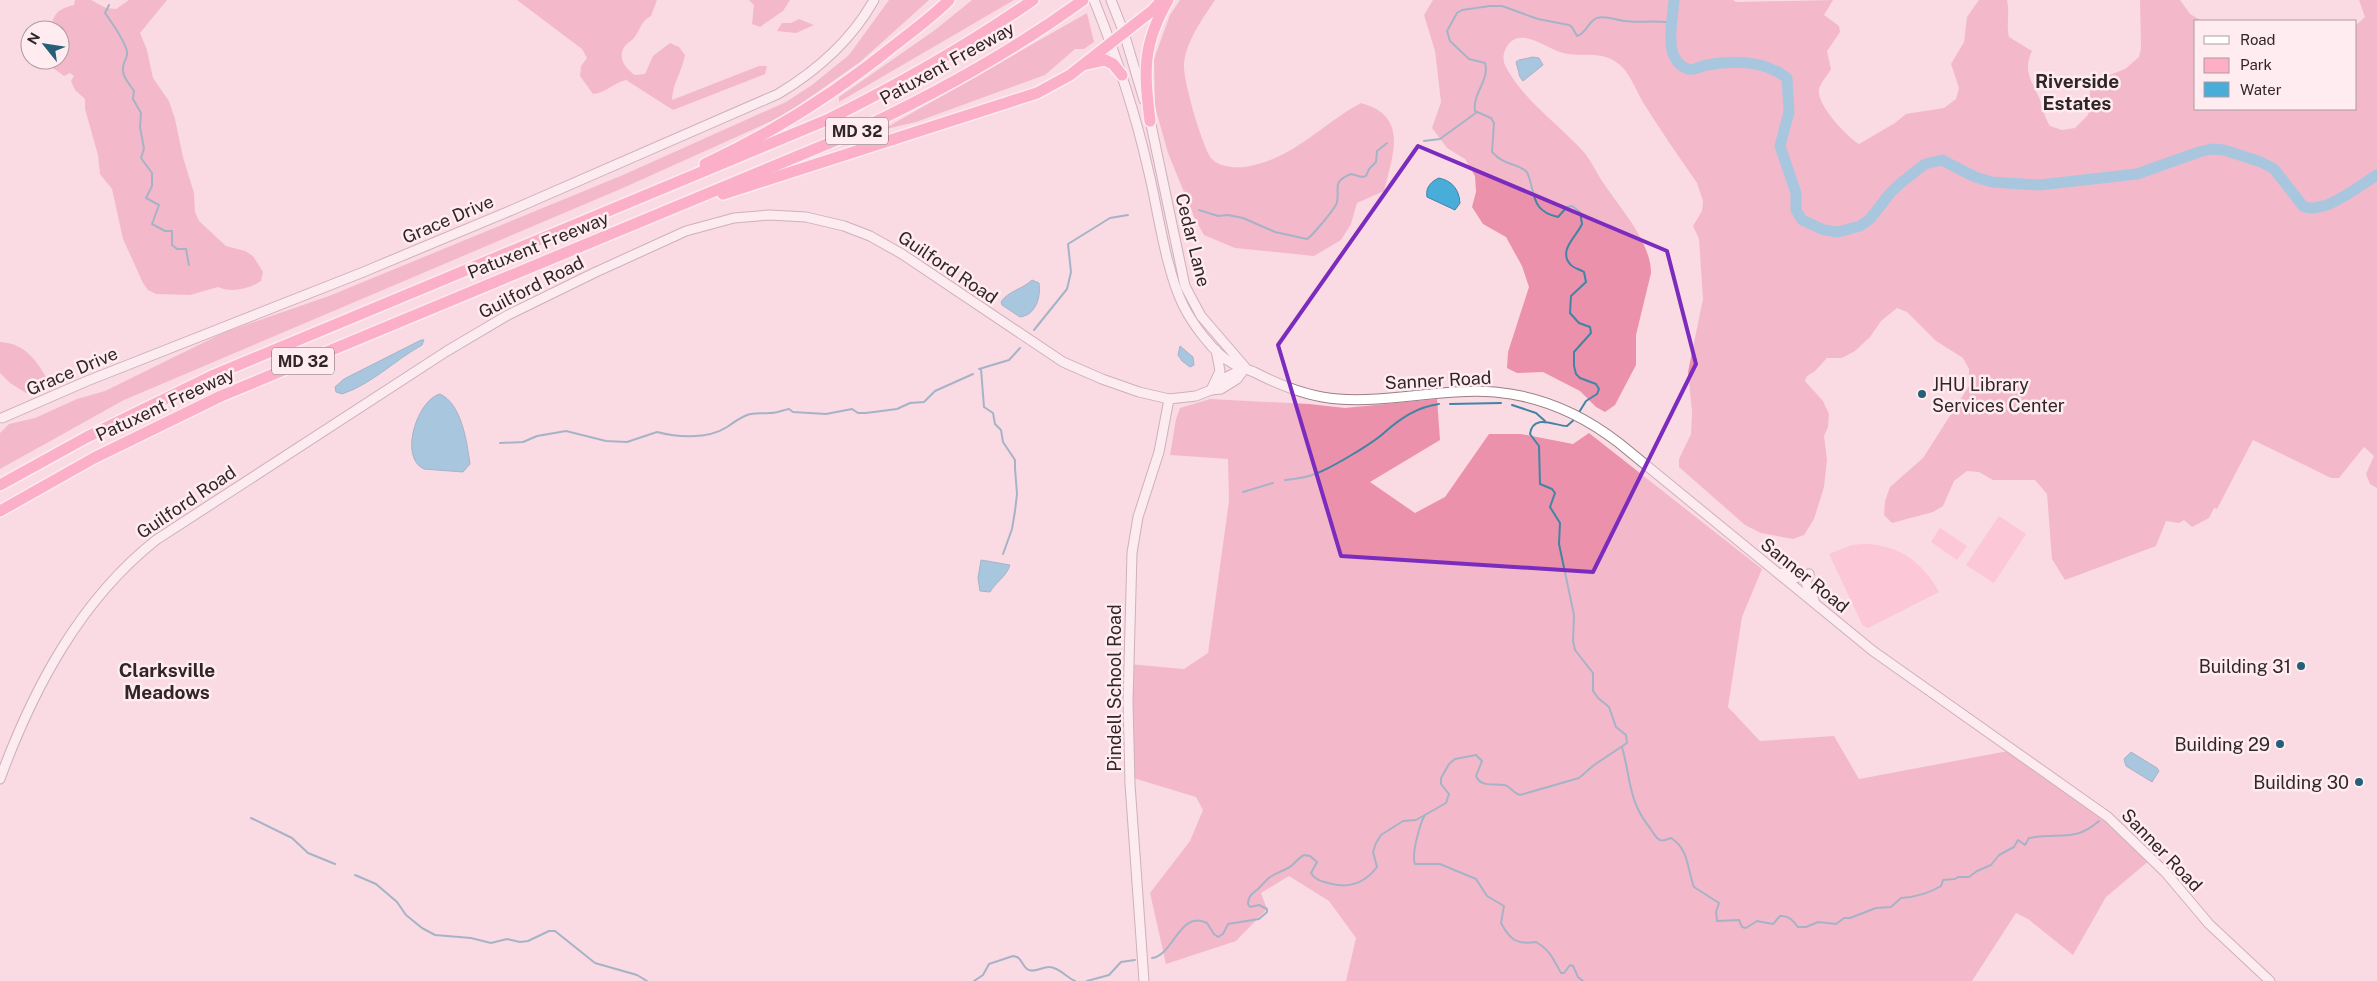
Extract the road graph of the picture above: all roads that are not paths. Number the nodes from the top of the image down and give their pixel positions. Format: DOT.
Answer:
graph roads {
  1 [pos="874,0"];
  2 [pos="949,0"];
  3 [pos="954,0"];
  4 [pos="1034,0"];
  5 [pos="1083,0"];
  6 [pos="1094,0"];
  7 [pos="1111,0"];
  8 [pos="1162,0"];
  9 [pos="1168,0"];
  10 [pos="939,10"];
  11 [pos="1124,33"];
  12 [pos="1111,43"];
  13 [pos="1083,65"];
  14 [pos="1122,75"];
  15 [pos="1150,121"];
  16 [pos="616,232"];
  17 [pos="500,256"];
  18 [pos="1216,350"];
  19 [pos="1245,368"];
  20 [pos="1213,386"];
  21 [pos="1169,399"];
  22 [pos="1,420"];
  23 [pos="0,485"];
  24 [pos="0,510"];
  25 [pos="1772,568"];
  26 [pos="1819,607"];
  27 [pos="0,779"];
  28 [pos="1144,981"];
  29 [pos="2270,981"];
  1 -- 22 [label="main road, Grace Drive"];
  2 -- 10 [label="highway"];
  3 -- 10 [label="highway"];
  4 -- 17 [label="highway, Patuxent Freeway / MD 32"];
  5 -- 16 [label="highway, Patuxent Freeway / MD 32"];
  6 -- 12 [label="main road, Cedar Lane"];
  7 -- 11 [label="main road, Cedar Lane"];
  8 -- 11 [label="highway"];
  9 -- 15 [label="highway"];
  10 -- 17 [label="highway"];
  11 -- 12 [label="highway"];
  11 -- 15 [label="main road, Cedar Lane"];
  12 -- 13 [label="highway"];
  12 -- 14 [label="main road, Cedar Lane"];
  13 -- 14 [label="highway"];
  13 -- 16 [label="highway"];
  14 -- 18 [label="main road, Cedar Lane"];
  15 -- 19 [label="main road, Cedar Lane"];
  16 -- 24 [label="highway, Patuxent Freeway / MD 32"];
  17 -- 23 [label="highway, Patuxent Freeway / MD 32"];
  18 -- 19 [label="main road, Cedar Lane"];
  18 -- 20 [label="main road"];
  19 -- 20 [label="main road, Guilford Road"];
  19 -- 25 [label="main road, Sanner Road"];
  20 -- 21 [label="main road, Guilford Road"];
  21 -- 27 [label="main road, Guilford Road"];
  21 -- 28 [label="main road, Pindell School Road"];
  25 -- 26 [label="main road, Sanner Road"];
  25 -- 26 [label="main road"];
  26 -- 29 [label="main road, Sanner Road"];
}
